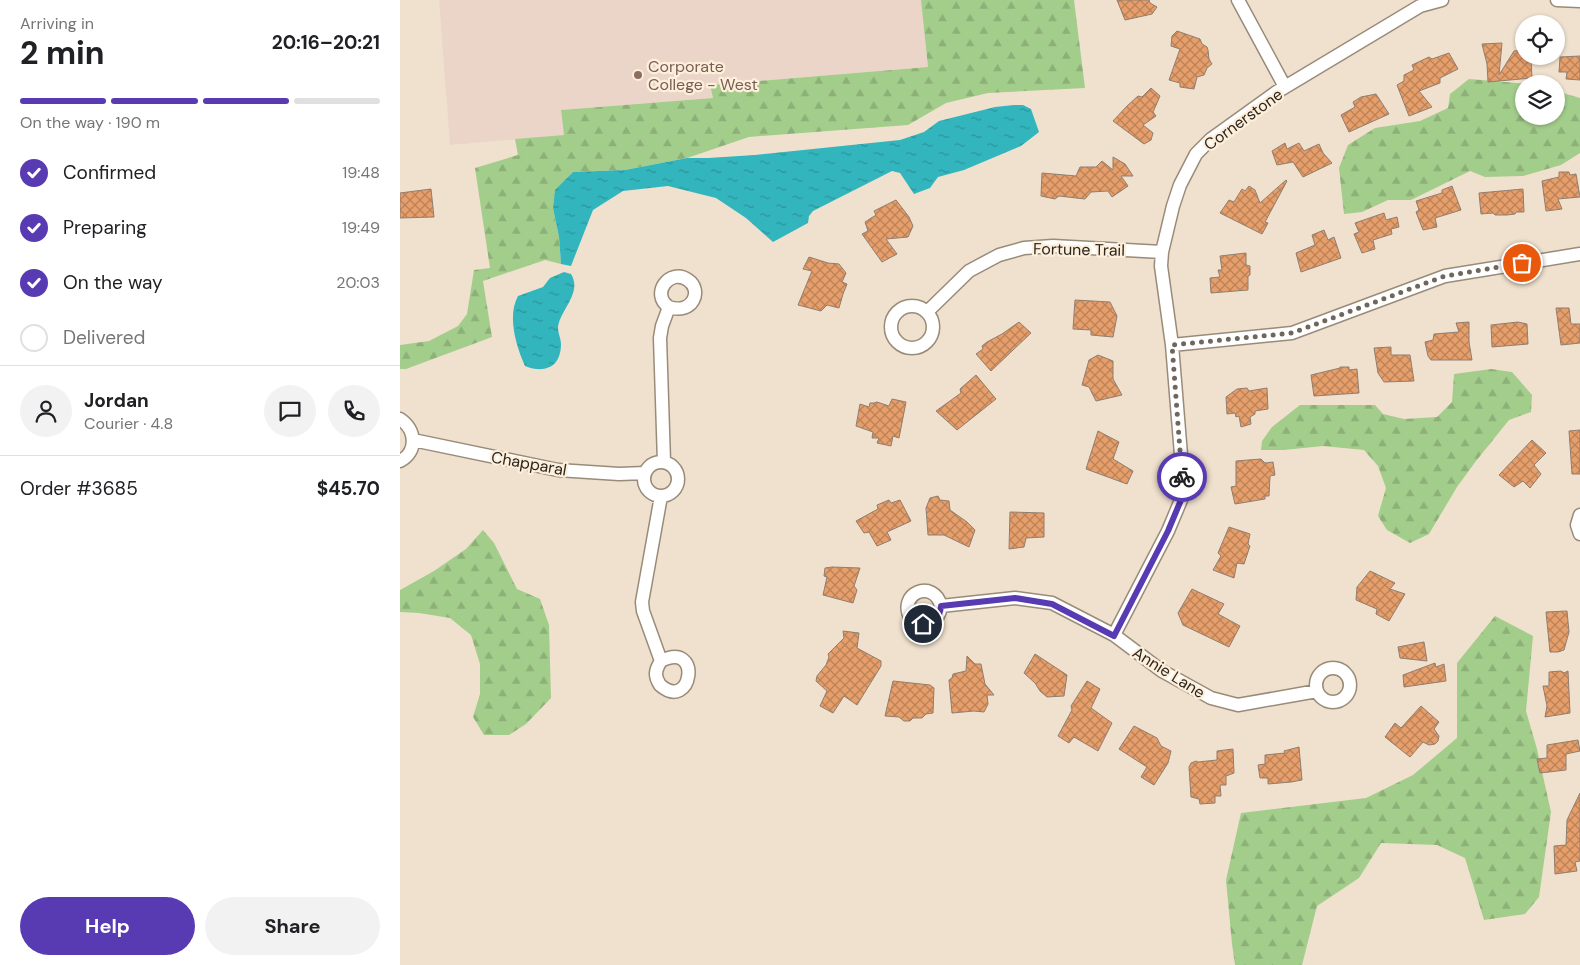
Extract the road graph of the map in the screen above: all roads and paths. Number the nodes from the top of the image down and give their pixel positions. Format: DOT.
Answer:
graph roads {
  1 [pos="1238,0"];
  2 [pos="1442,0"];
  3 [pos="1557,0"];
  4 [pos="1580,2"];
  5 [pos="1285,87"];
  6 [pos="1162,252"];
  7 [pos="1580,254"];
  8 [pos="669,307"];
  9 [pos="927,312"];
  10 [pos="1172,345"];
  11 [pos="400,420"];
  12 [pos="413,440"];
  13 [pos="400,461"];
  14 [pos="664,462"];
  15 [pos="645,474"];
  16 [pos="661,496"];
  17 [pos="1580,516"];
  18 [pos="1580,534"];
  19 [pos="941,606"];
  20 [pos="1114,636"];
  21 [pos="661,661"];
  22 [pos="1317,691"];
  1 -- 5 [label="street"];
  2 -- 5 [label="street, Cornerstone"];
  3 -- 4 [label="street"];
  5 -- 6 [label="street, Cornerstone"];
  6 -- 9 [label="street, Fortune Trail"];
  6 -- 10 [label="street, Cornerstone"];
  7 -- 10 [label="street"];
  8 -- 14 [label="street"];
  10 -- 20 [label="street, Cornerstone"];
  11 -- 12 [label="street"];
  12 -- 13 [label="street"];
  12 -- 15 [label="street, Chapparal"];
  14 -- 15 [label="street"];
  14 -- 16 [label="street"];
  15 -- 16 [label="street"];
  16 -- 21 [label="street"];
  17 -- 18 [label="street"];
  19 -- 20 [label="street, Annie Lane"];
  20 -- 22 [label="street, Annie Lane"];
}
